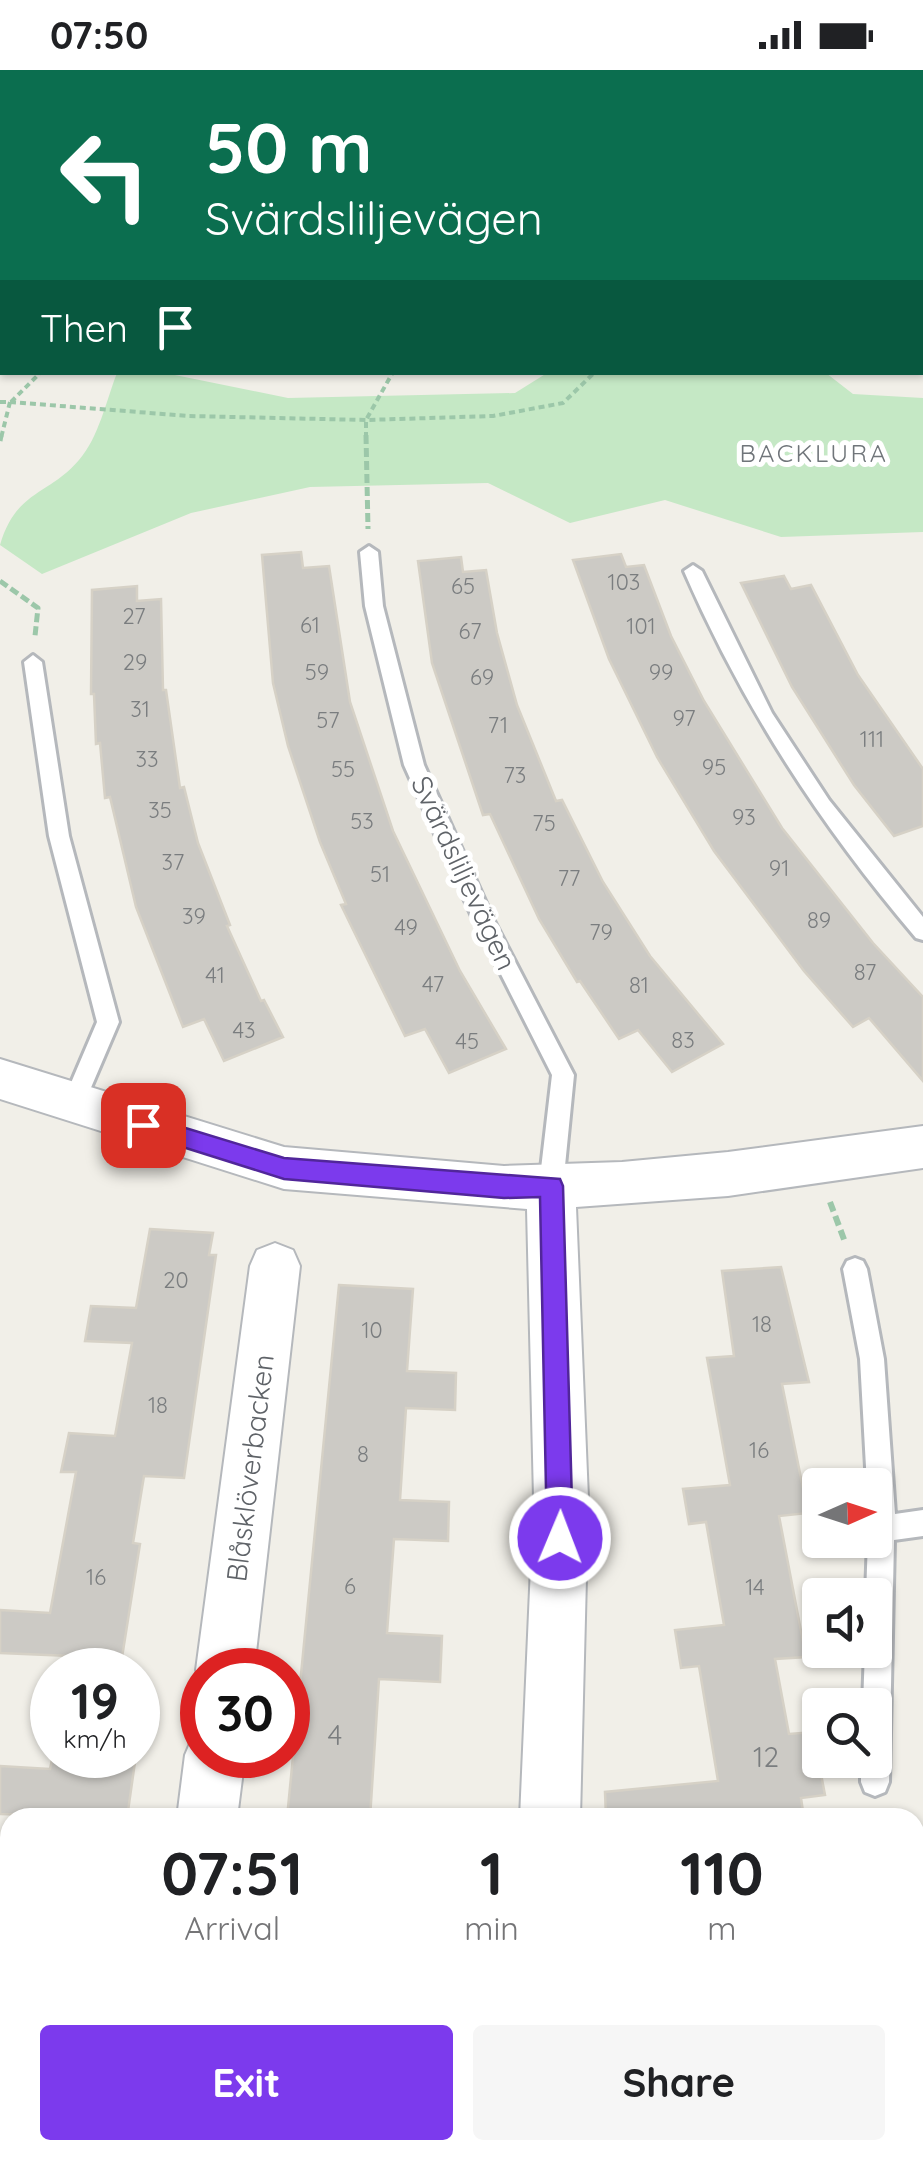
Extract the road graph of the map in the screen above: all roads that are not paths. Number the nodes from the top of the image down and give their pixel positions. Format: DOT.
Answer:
graph roads {
  1 [pos="368,552"];
  2 [pos="693,571"];
  3 [pos="32,662"];
  4 [pos="923,932"];
  5 [pos="0,1079"];
  6 [pos="72,1104"];
  7 [pos="923,1147"];
  8 [pos="552,1186"];
  9 [pos="275,1266"];
  10 [pos="855,1269"];
  11 [pos="878,1468"];
  12 [pos="923,1524"];
  13 [pos="892,1528"];
  14 [pos="880,1558"];
  15 [pos="228,1648"];
  16 [pos="212,1778"];
  17 [pos="875,1782"];
  18 [pos="208,1808"];
  19 [pos="550,1808"];
  1 -- 8 [label="lane, Svärdsliljevägen"];
  2 -- 4 [label="lane"];
  3 -- 6 [label="lane"];
  5 -- 6 [label="street"];
  6 -- 8 [label="street"];
  7 -- 8 [label="street"];
  8 -- 19 [label="street"];
  9 -- 15 [label="street, Blåsklöverbacken"];
  10 -- 11 [label="lane"];
  12 -- 13 [label="lane"];
  14 -- 17 [label="lane"];
  16 -- 18 [label="street"];
}
